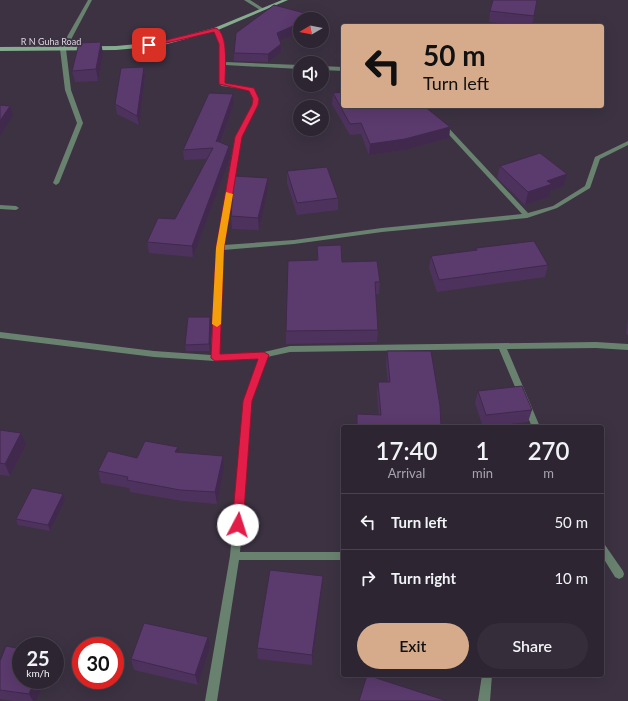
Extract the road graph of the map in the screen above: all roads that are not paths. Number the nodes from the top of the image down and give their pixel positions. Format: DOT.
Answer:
graph roads {
  1 [pos="90,0"];
  2 [pos="246,0"];
  3 [pos="286,0"];
  4 [pos="262,9"];
  5 [pos="216,29"];
  6 [pos="0,49"];
  7 [pos="63,49"];
  8 [pos="222,63"];
  9 [pos="293,67"];
  10 [pos="329,68"];
  11 [pos="341,69"];
  12 [pos="438,121"];
  13 [pos="628,143"];
  14 [pos="56,183"];
  15 [pos="0,207"];
  16 [pos="16,208"];
  17 [pos="527,216"];
  18 [pos="220,248"];
  19 [pos="0,335"];
  20 [pos="502,346"];
  21 [pos="628,347"];
  22 [pos="264,355"];
  23 [pos="215,358"];
  24 [pos="535,425"];
  25 [pos="604,551"];
  26 [pos="235,556"];
  27 [pos="341,556"];
  28 [pos="619,574"];
  29 [pos="487,677"];
  30 [pos="212,701"];
  31 [pos="484,701"];
  1 -- 7 [label="street"];
  2 -- 4 [label="street"];
  3 -- 4 [label="street, R N Guha Road"];
  4 -- 5 [label="street, R N Guha Road"];
  5 -- 7 [label="street, R N Guha Road"];
  5 -- 8 [label="street"];
  6 -- 7 [label="street, R N Guha Road"];
  7 -- 14 [label="street"];
  8 -- 9 [label="street"];
  8 -- 18 [label="street"];
  10 -- 11 [label="street"];
  12 -- 17 [label="street"];
  13 -- 17 [label="street"];
  15 -- 16 [label="street"];
  17 -- 18 [label="street"];
  18 -- 23 [label="street"];
  19 -- 23 [label="street"];
  20 -- 21 [label="street"];
  20 -- 22 [label="street"];
  20 -- 24 [label="street"];
  22 -- 23 [label="street"];
  22 -- 26 [label="street"];
  25 -- 28 [label="street"];
  26 -- 27 [label="street"];
  26 -- 30 [label="street"];
  29 -- 31 [label="street"];
}
